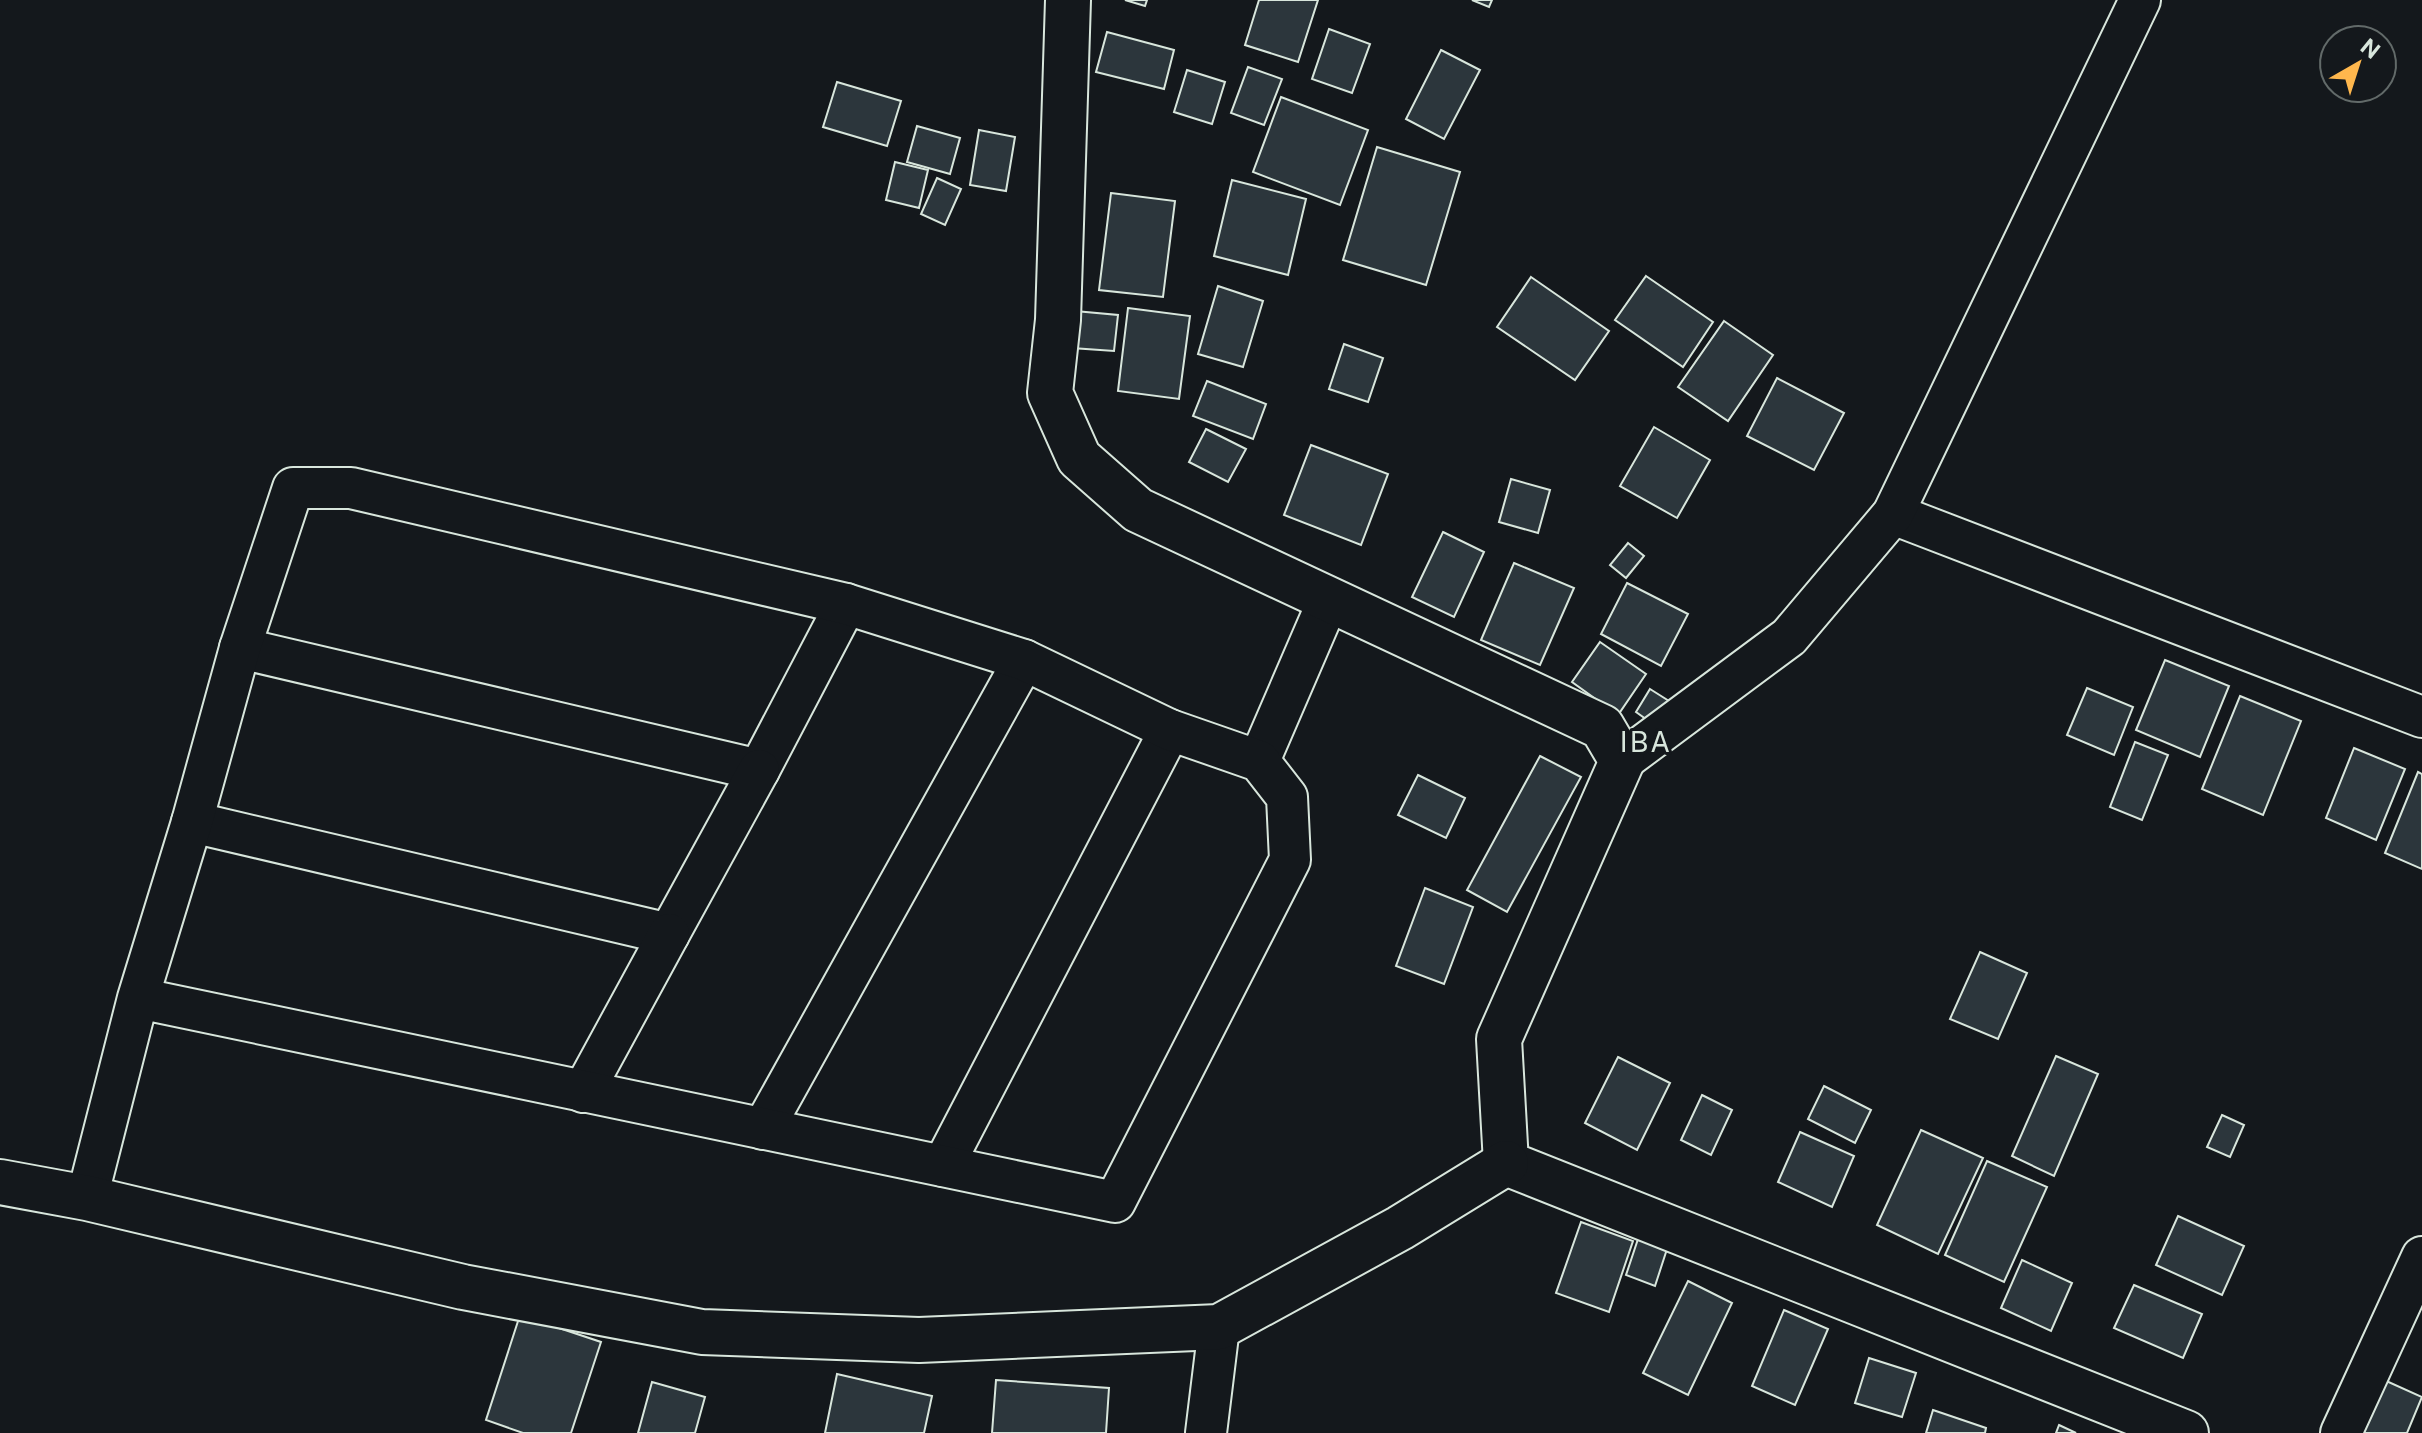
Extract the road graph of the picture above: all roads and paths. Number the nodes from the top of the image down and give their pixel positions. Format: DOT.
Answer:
graph roads {
  1 [pos="1068,0"];
  2 [pos="2140,0"];
  3 [pos="1893,514"];
  4 [pos="1329,599"];
  5 [pos="846,604"];
  6 [pos="240,648"];
  7 [pos="1024,660"];
  8 [pos="2422,717"];
  9 [pos="1170,730"];
  10 [pos="1259,761"];
  11 [pos="1622,761"];
  12 [pos="759,770"];
  13 [pos="192,822"];
  14 [pos="669,934"];
  15 [pos="138,998"];
  16 [pos="583,1092"];
  17 [pos="763,1129"];
  18 [pos="1506,1163"];
  19 [pos="943,1166"];
  20 [pos="0,1182"];
  21 [pos="87,1198"];
  22 [pos="2422,1257"];
  23 [pos="1219,1327"];
  24 [pos="1206,1433"];
  25 [pos="2186,1433"];
  26 [pos="2341,1433"];
  1 -- 4 [label="street"];
  2 -- 3 [label="street"];
  3 -- 8 [label="street"];
  3 -- 11 [label="street"];
  4 -- 10 [label="street"];
  4 -- 11 [label="street"];
  5 -- 6 [label="street"];
  5 -- 7 [label="street"];
  5 -- 12 [label="street"];
  6 -- 12 [label="street"];
  6 -- 13 [label="street"];
  7 -- 9 [label="street"];
  7 -- 17 [label="street"];
  9 -- 10 [label="street"];
  9 -- 19 [label="street"];
  10 -- 19 [label="street"];
  11 -- 18 [label="street"];
  12 -- 14 [label="street"];
  13 -- 14 [label="street"];
  13 -- 15 [label="street"];
  14 -- 16 [label="street"];
  15 -- 16 [label="street"];
  15 -- 21 [label="street"];
  16 -- 17 [label="street"];
  17 -- 19 [label="street"];
  18 -- 23 [label="street"];
  18 -- 25 [label="street"];
  20 -- 21 [label="street"];
  21 -- 23 [label="street"];
  22 -- 26 [label="street"];
  23 -- 24 [label="street"];
}
